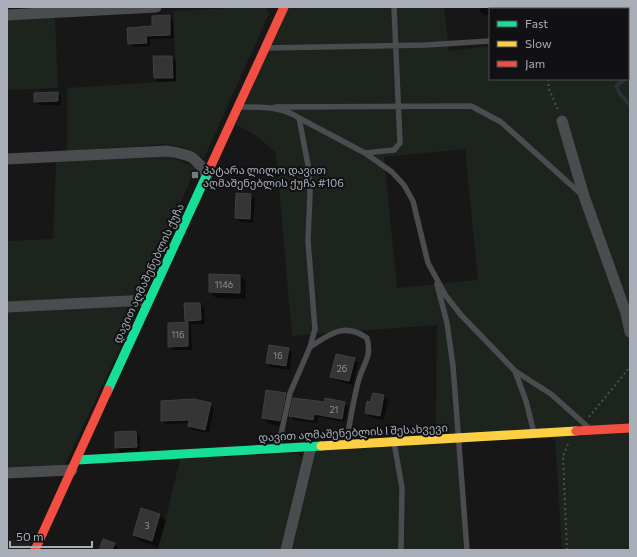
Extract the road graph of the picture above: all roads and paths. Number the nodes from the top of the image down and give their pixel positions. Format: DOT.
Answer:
graph roads {
  1 [pos="156,7"];
  2 [pos="284,7"];
  3 [pos="394,7"];
  4 [pos="94,9"];
  5 [pos="7,15"];
  6 [pos="489,41"];
  7 [pos="397,46"];
  8 [pos="265,48"];
  9 [pos="548,80"];
  10 [pos="399,106"];
  11 [pos="237,107"];
  12 [pos="269,108"];
  13 [pos="299,118"];
  14 [pos="562,121"];
  15 [pos="365,153"];
  16 [pos="7,160"];
  17 [pos="207,175"];
  18 [pos="584,196"];
  19 [pos="435,278"];
  20 [pos="148,300"];
  21 [pos="7,307"];
  22 [pos="630,332"];
  23 [pos="310,347"];
  24 [pos="630,367"];
  25 [pos="515,371"];
  26 [pos="583,424"];
  27 [pos="630,428"];
  28 [pos="592,430"];
  29 [pos="577,431"];
  30 [pos="534,434"];
  31 [pos="458,438"];
  32 [pos="394,442"];
  33 [pos="346,444"];
  34 [pos="311,447"];
  35 [pos="278,448"];
  36 [pos="77,460"];
  37 [pos="72,470"];
  38 [pos="7,473"];
  39 [pos="35,550"];
  40 [pos="286,550"];
  41 [pos="401,550"];
  42 [pos="467,550"];
  43 [pos="567,550"];
  1 -- 4 [label="street"];
  2 -- 8 [label="street, დავით აღმაშენებლის ქუჩა"];
  3 -- 7 [label="lane"];
  4 -- 5 [label="street"];
  6 -- 7 [label="lane"];
  7 -- 8 [label="lane"];
  7 -- 10 [label="lane"];
  8 -- 11 [label="street, დავით აღმაშენებლის ქუჩა"];
  9 -- 14 [label="path"];
  10 -- 12 [label="lane"];
  10 -- 15 [label="lane"];
  10 -- 18 [label="lane"];
  11 -- 12 [label="lane"];
  11 -- 17 [label="street, დავით აღმაშენებლის ქუჩა"];
  12 -- 13 [label="lane"];
  13 -- 15 [label="lane"];
  13 -- 23 [label="lane"];
  14 -- 18 [label="street"];
  15 -- 19 [label="lane"];
  16 -- 17 [label="street"];
  17 -- 20 [label="street, დავით აღმაშენებლის ქუჩა"];
  18 -- 22 [label="street"];
  19 -- 25 [label="lane"];
  19 -- 31 [label="lane"];
  20 -- 21 [label="street"];
  20 -- 36 [label="street, დავით აღმაშენებლის ქუჩა"];
  23 -- 33 [label="lane"];
  23 -- 35 [label="lane"];
  24 -- 26 [label="path"];
  25 -- 26 [label="lane"];
  25 -- 30 [label="lane"];
  26 -- 28 [label="lane"];
  27 -- 28 [label="street, დავით აღმაშენებლის I შესახვევი"];
  28 -- 29 [label="street, დავით აღმაშენებლის I შესახვევი"];
  29 -- 30 [label="street, დავით აღმაშენებლის I შესახვევი"];
  29 -- 43 [label="path"];
  30 -- 31 [label="street, დავით აღმაშენებლის I შესახვევი"];
  31 -- 32 [label="street, დავით აღმაშენებლის I შესახვევი"];
  31 -- 42 [label="lane"];
  32 -- 33 [label="street, დავით აღმაშენებლის I შესახვევი"];
  32 -- 41 [label="lane"];
  33 -- 34 [label="street, დავით აღმაშენებლის I შესახვევი"];
  34 -- 35 [label="street, დავით აღმაშენებლის I შესახვევი"];
  34 -- 40 [label="street"];
  35 -- 36 [label="street, დავით აღმაშენებლის I შესახვევი"];
  36 -- 37 [label="street, დავით აღმაშენებლის ქუჩა"];
  37 -- 38 [label="street"];
  37 -- 39 [label="street, დავით აღმაშენებლის ქუჩა"];
}
